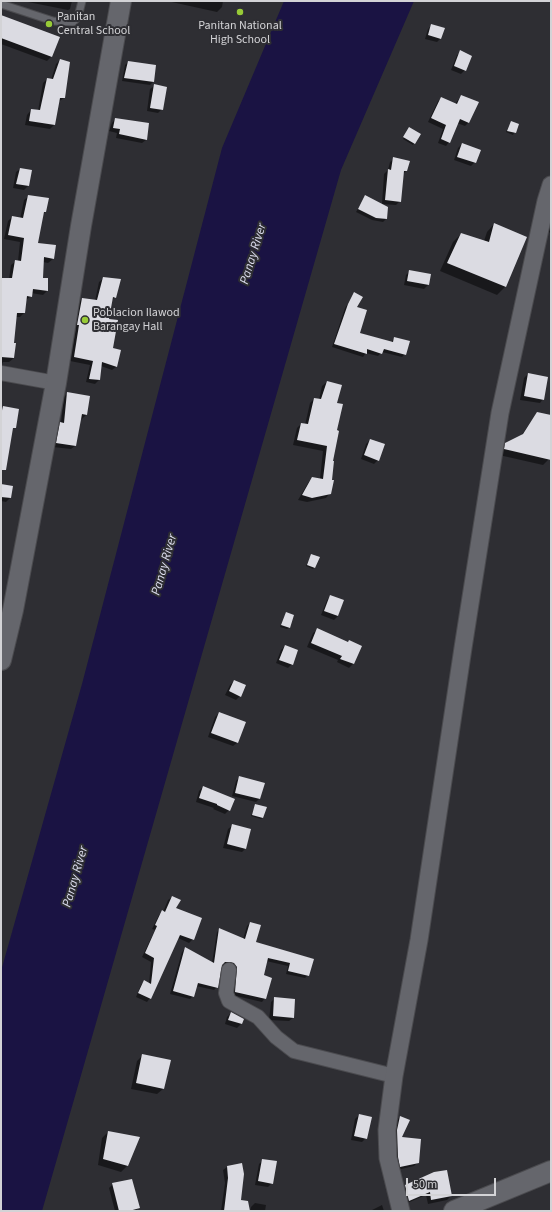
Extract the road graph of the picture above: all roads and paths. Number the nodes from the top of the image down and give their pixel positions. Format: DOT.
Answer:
graph roads {
  1 [pos="82,1"];
  2 [pos="121,1"];
  3 [pos="1,4"];
  4 [pos="551,185"];
  5 [pos="1,373"];
  6 [pos="56,383"];
  7 [pos="1,660"];
  8 [pos="229,970"];
  9 [pos="394,1076"];
  10 [pos="551,1171"];
  11 [pos="401,1211"];
  12 [pos="454,1211"];
  1 -- 3 [label="lane"];
  2 -- 6 [label="main road"];
  4 -- 9 [label="street"];
  5 -- 6 [label="street"];
  6 -- 7 [label="main road"];
  8 -- 9 [label="street"];
  9 -- 11 [label="street"];
  10 -- 12 [label="main road"];
}
